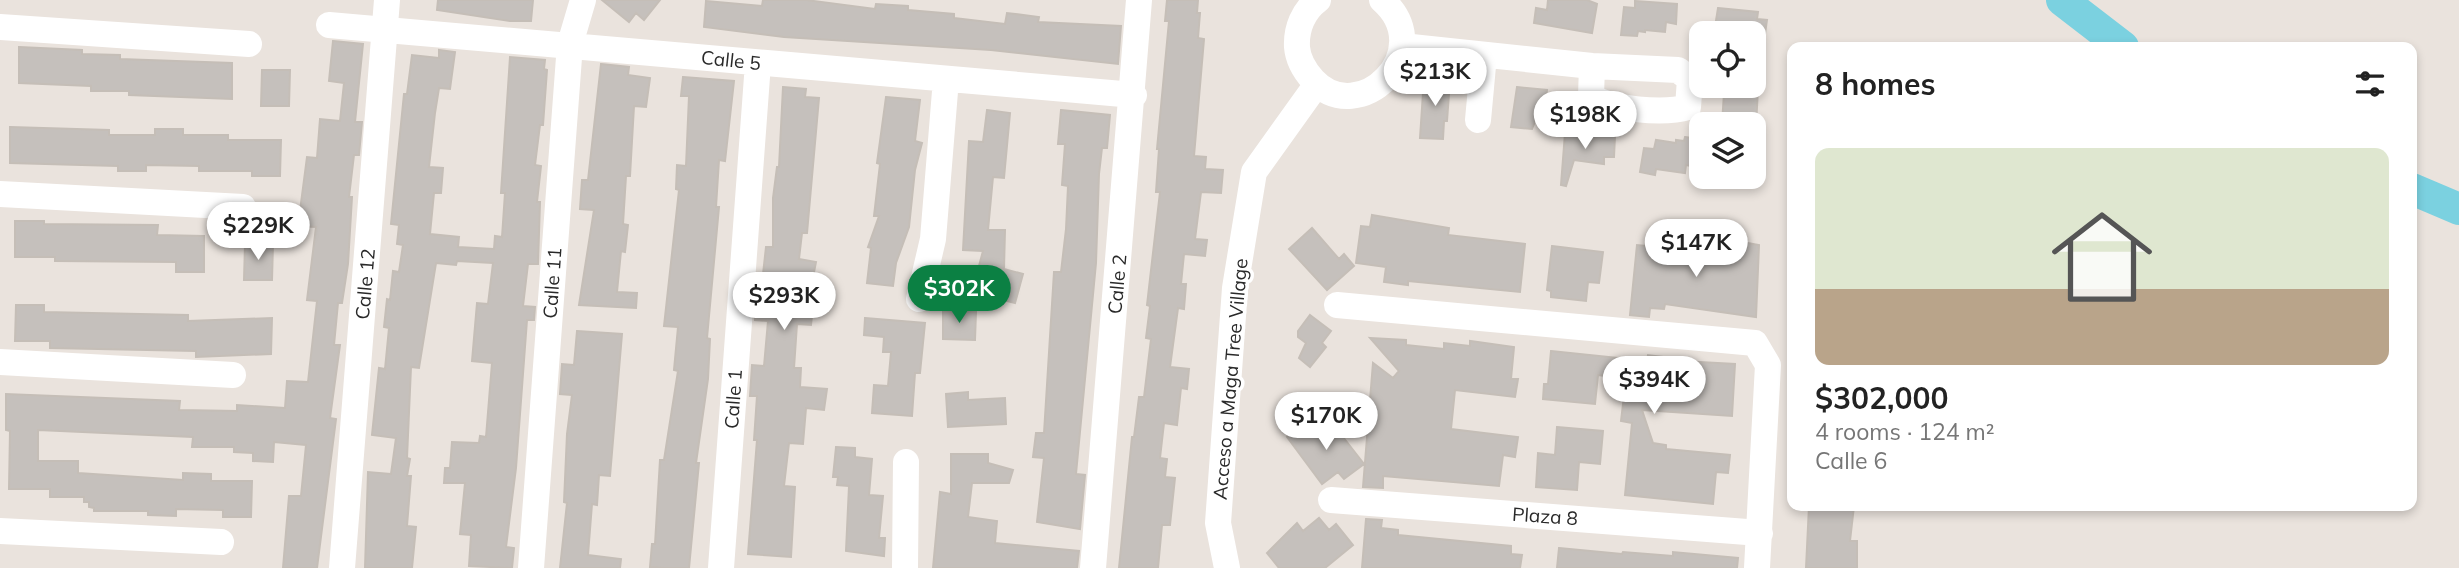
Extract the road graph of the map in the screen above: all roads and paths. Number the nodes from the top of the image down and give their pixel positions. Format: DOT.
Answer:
graph roads {
  1 [pos="387,0"];
  2 [pos="583,0"];
  3 [pos="1139,0"];
  4 [pos="1318,0"];
  5 [pos="1390,2"];
  6 [pos="329,25"];
  7 [pos="0,27"];
  8 [pos="385,30"];
  9 [pos="249,44"];
  10 [pos="570,44"];
  11 [pos="1402,46"];
  12 [pos="1484,55"];
  13 [pos="758,63"];
  14 [pos="1592,66"];
  15 [pos="946,79"];
  16 [pos="1317,84"];
  17 [pos="1133,96"];
  18 [pos="1478,120"];
  19 [pos="0,194"];
  20 [pos="243,207"];
  21 [pos="919,299"];
  22 [pos="1336,305"];
  23 [pos="0,362"];
  24 [pos="233,376"];
  25 [pos="906,462"];
  26 [pos="1331,500"];
  27 [pos="0,531"];
  28 [pos="1760,533"];
  29 [pos="221,542"];
  30 [pos="342,568"];
  31 [pos="531,568"];
  32 [pos="721,568"];
  33 [pos="905,568"];
  34 [pos="1093,568"];
  35 [pos="1227,568"];
  36 [pos="1757,568"];
  1 -- 8 [label="street, Calle 12"];
  2 -- 10 [label="street, Calle 11"];
  3 -- 17 [label="street, Calle 2"];
  4 -- 16 [label="street"];
  5 -- 11 [label="street"];
  6 -- 8 [label="street, Calle 5"];
  7 -- 9 [label="street"];
  8 -- 10 [label="street, Calle 5"];
  8 -- 30 [label="street, Calle 12"];
  10 -- 13 [label="street, Calle 5"];
  10 -- 31 [label="street, Calle 11"];
  11 -- 12 [label="street"];
  11 -- 16 [label="street"];
  12 -- 14 [label="street"];
  12 -- 18 [label="street"];
  13 -- 15 [label="street, Calle 5"];
  13 -- 32 [label="street, Calle 1"];
  15 -- 17 [label="street, Calle 5"];
  15 -- 21 [label="street"];
  16 -- 35 [label="street, Acceso a Maga Tree Village"];
  17 -- 34 [label="street, Calle 2"];
  19 -- 20 [label="street"];
  22 -- 28 [label="street"];
  23 -- 24 [label="street"];
  25 -- 33 [label="street"];
  26 -- 28 [label="street, Plaza 8"];
  27 -- 29 [label="street"];
  28 -- 36 [label="street"];
}
